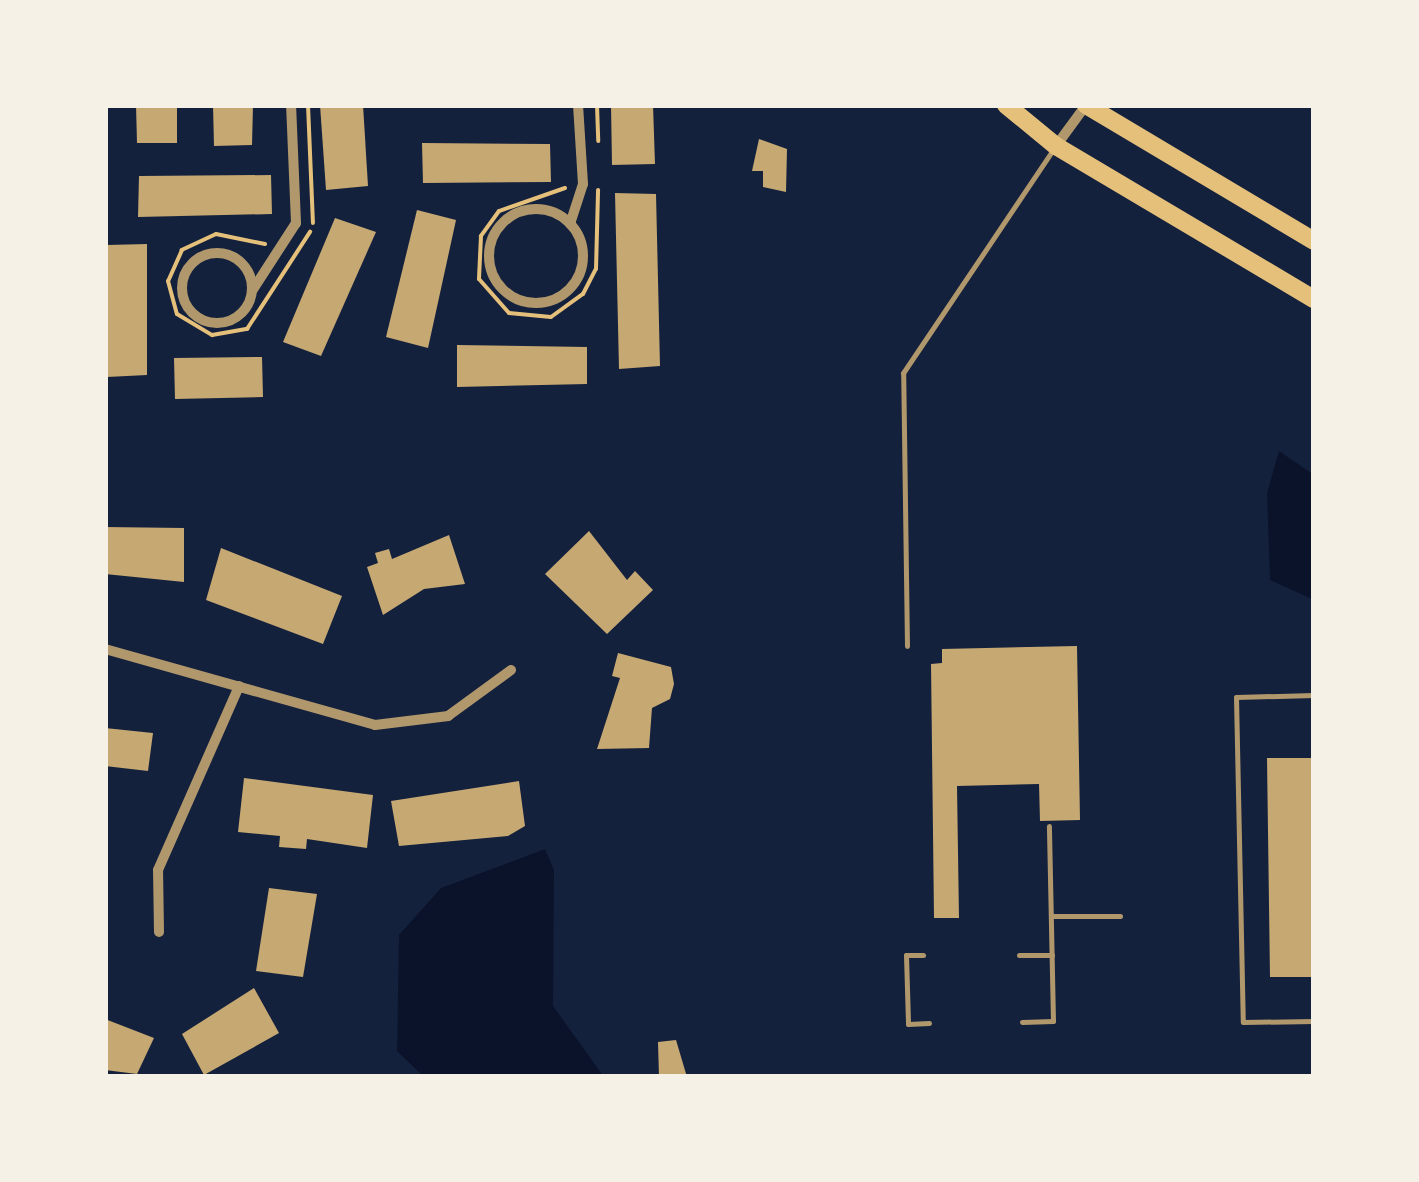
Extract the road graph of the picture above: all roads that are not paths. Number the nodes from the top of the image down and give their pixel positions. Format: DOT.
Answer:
graph roads {
  1 [pos="290,105"];
  2 [pos="578,105"];
  3 [pos="1006,105"];
  4 [pos="1086,105"];
  5 [pos="1056,146"];
  6 [pos="570,224"];
  7 [pos="1314,241"];
  8 [pos="252,290"];
  9 [pos="1314,299"];
  10 [pos="907,646"];
  11 [pos="105,649"];
  12 [pos="511,670"];
  13 [pos="238,686"];
  14 [pos="1314,695"];
  15 [pos="1049,826"];
  16 [pos="1051,916"];
  17 [pos="1120,916"];
  18 [pos="159,932"];
  19 [pos="924,955"];
  20 [pos="1019,955"];
  21 [pos="1052,955"];
  22 [pos="1314,1021"];
  23 [pos="1022,1022"];
  24 [pos="929,1024"];
  1 -- 8 [label="street"];
  2 -- 6 [label="street"];
  3 -- 5 [label="main road"];
  4 -- 5 [label="street"];
  4 -- 7 [label="main road"];
  5 -- 9 [label="main road"];
  5 -- 10 [label="lane"];
  6 -- 6 [label="street"];
  8 -- 8 [label="street"];
  11 -- 13 [label="street"];
  12 -- 13 [label="street"];
  13 -- 18 [label="street"];
  14 -- 22 [label="lane"];
  15 -- 16 [label="lane"];
  16 -- 17 [label="lane"];
  16 -- 21 [label="lane"];
  19 -- 24 [label="lane"];
  20 -- 21 [label="lane"];
  21 -- 23 [label="lane"];
}
